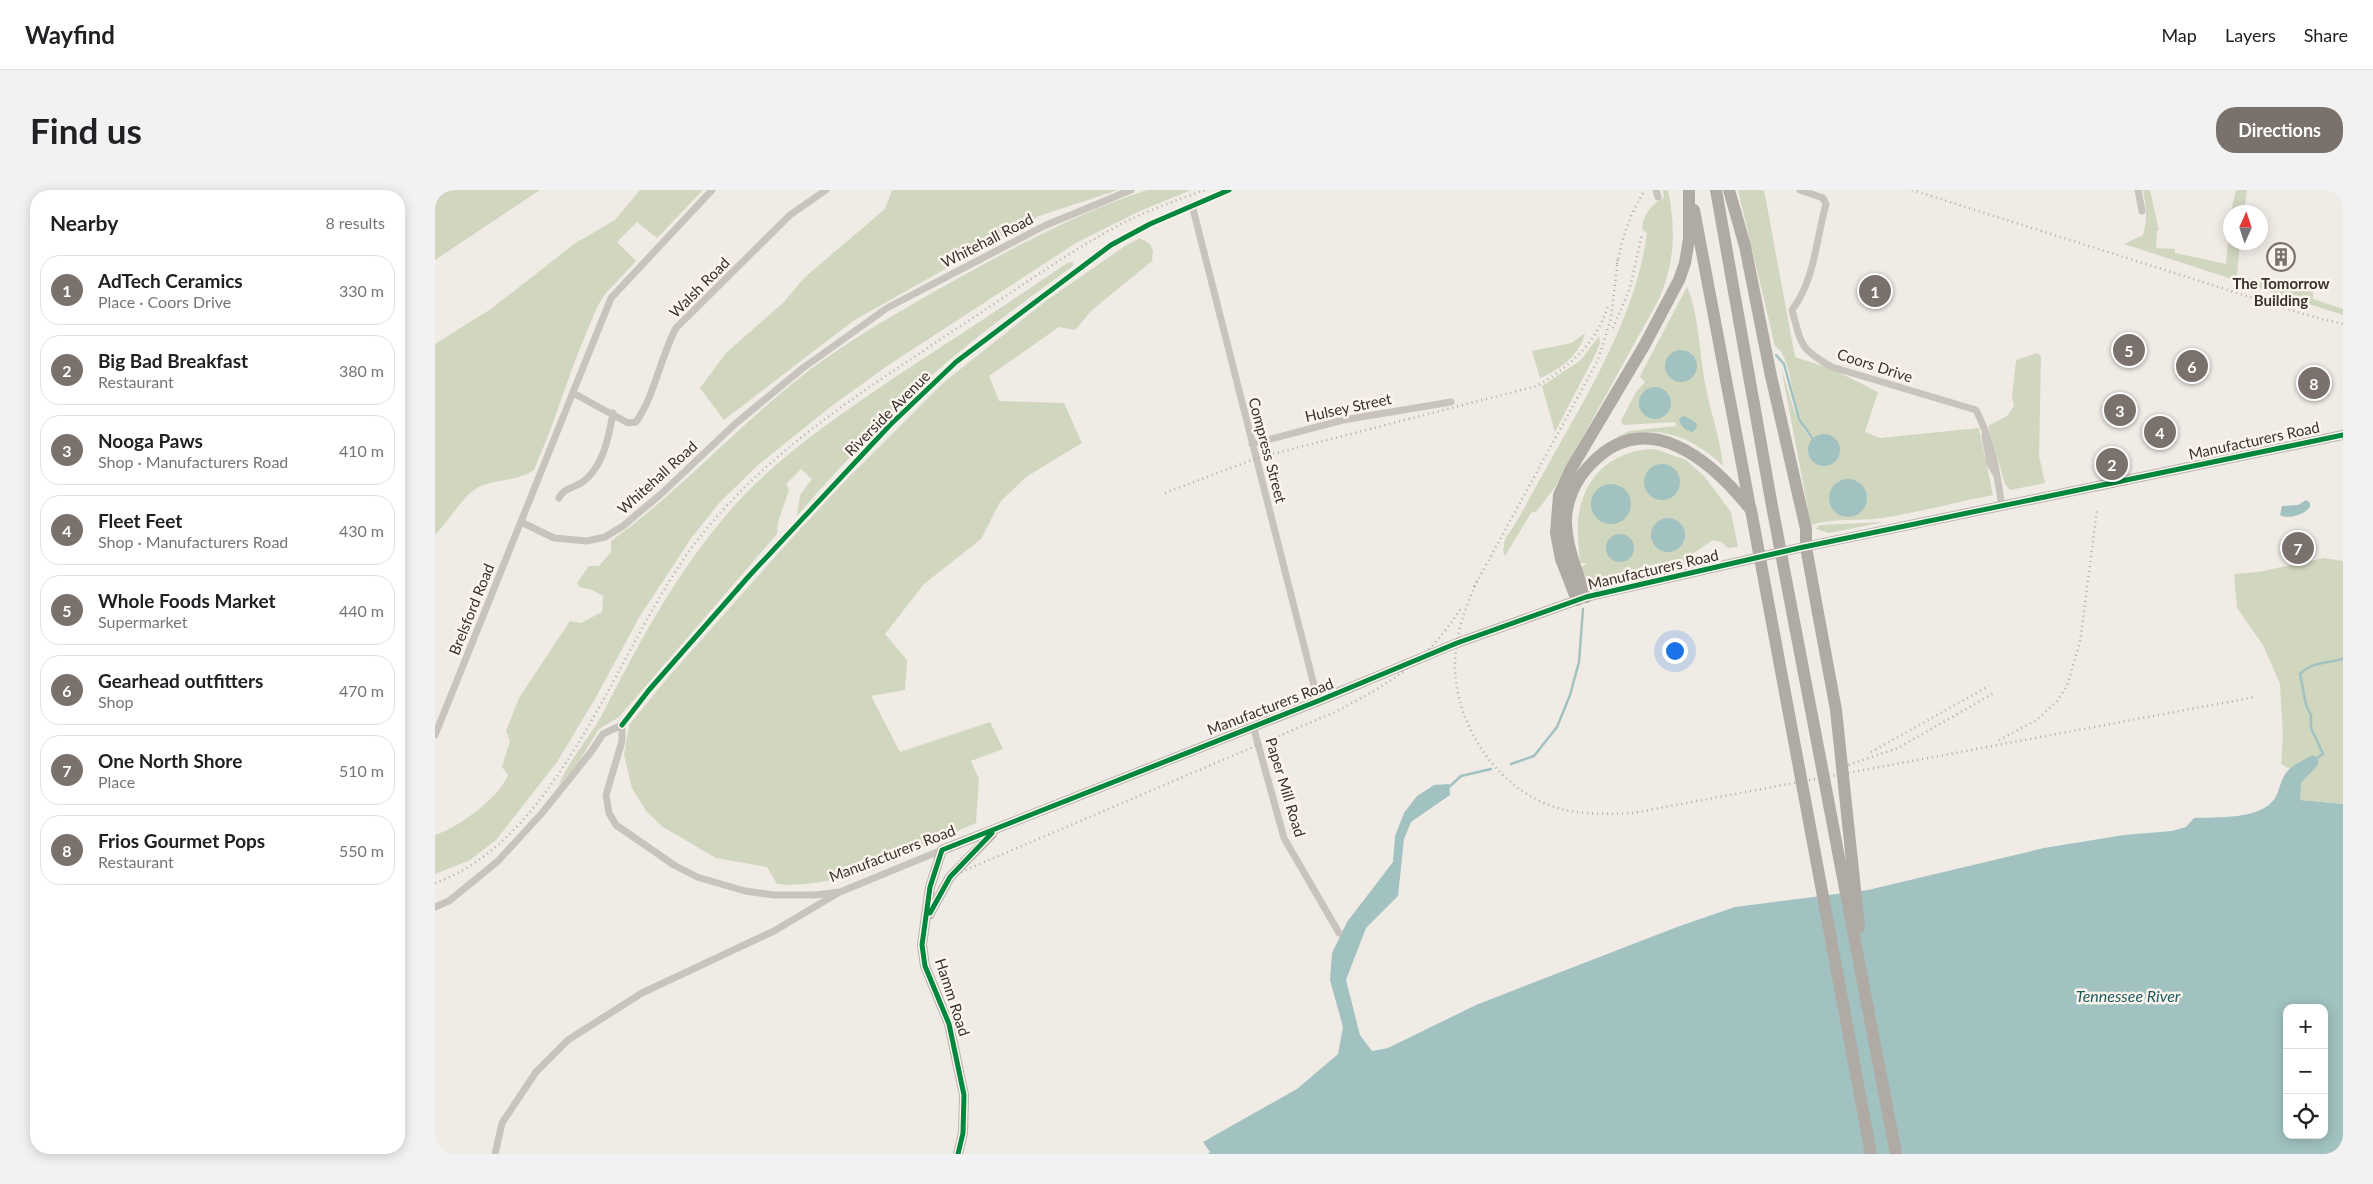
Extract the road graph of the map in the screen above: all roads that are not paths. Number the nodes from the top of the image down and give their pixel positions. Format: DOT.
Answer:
graph roads {
  1 [pos="712,190"];
  2 [pos="826,190"];
  3 [pos="1131,190"];
  4 [pos="1229,190"];
  5 [pos="1690,190"];
  6 [pos="1716,190"];
  7 [pos="1729,190"];
  8 [pos="1800,190"];
  9 [pos="2138,190"];
  10 [pos="1192,205"];
  11 [pos="2142,211"];
  12 [pos="573,393"];
  13 [pos="1451,402"];
  14 [pos="613,413"];
  15 [pos="2343,435"];
  16 [pos="1252,444"];
  17 [pos="559,498"];
  18 [pos="2002,506"];
  19 [pos="1751,510"];
  20 [pos="521,522"];
  21 [pos="1806,547"];
  22 [pos="1582,599"];
  23 [pos="1319,701"];
  24 [pos="622,725"];
  25 [pos="1253,726"];
  26 [pos="435,735"];
  27 [pos="996,830"];
  28 [pos="942,850"];
  29 [pos="840,892"];
  30 [pos="435,907"];
  31 [pos="924,924"];
  32 [pos="1339,933"];
  33 [pos="1867,1009"];
  34 [pos="495,1154"];
  35 [pos="958,1154"];
  36 [pos="1871,1154"];
  37 [pos="1896,1154"];
  1 -- 12 [label="street"];
  2 -- 14 [label="street, Walsh Road"];
  3 -- 20 [label="street, Whitehall Road"];
  4 -- 10 [label="street, Riverside Avenue"];
  5 -- 19 [label="highway"];
  5 -- 22 [label="highway"];
  6 -- 33 [label="highway, bridge"];
  7 -- 21 [label="highway"];
  8 -- 18 [label="street, Coors Drive"];
  9 -- 11 [label="street"];
  10 -- 16 [label="street, Compress Street"];
  10 -- 24 [label="street, Riverside Avenue"];
  12 -- 14 [label="street, Walsh Road"];
  12 -- 20 [label="street"];
  13 -- 16 [label="street, Hulsey Street"];
  14 -- 17 [label="street"];
  15 -- 18 [label="main road, Manufacturers Road"];
  16 -- 23 [label="street, Compress Street"];
  18 -- 21 [label="main road, Manufacturers Road"];
  19 -- 22 [label="highway"];
  19 -- 36 [label="highway, bridge"];
  20 -- 26 [label="street, Brelsford Road"];
  21 -- 22 [label="main road, Manufacturers Road"];
  21 -- 33 [label="highway, bridge"];
  22 -- 23 [label="main road, Manufacturers Road"];
  23 -- 25 [label="main road, Manufacturers Road"];
  24 -- 29 [label="street, Manufacturers Road"];
  24 -- 30 [label="street"];
  25 -- 27 [label="main road, Manufacturers Road"];
  25 -- 32 [label="street, Paper Mill Road"];
  27 -- 28 [label="main road, Manufacturers Road"];
  27 -- 31 [label="main road"];
  28 -- 29 [label="street, Manufacturers Road"];
  28 -- 31 [label="main road, Hamm Road"];
  29 -- 34 [label="street"];
  31 -- 35 [label="main road, Hamm Road"];
  33 -- 37 [label="highway"];
}
